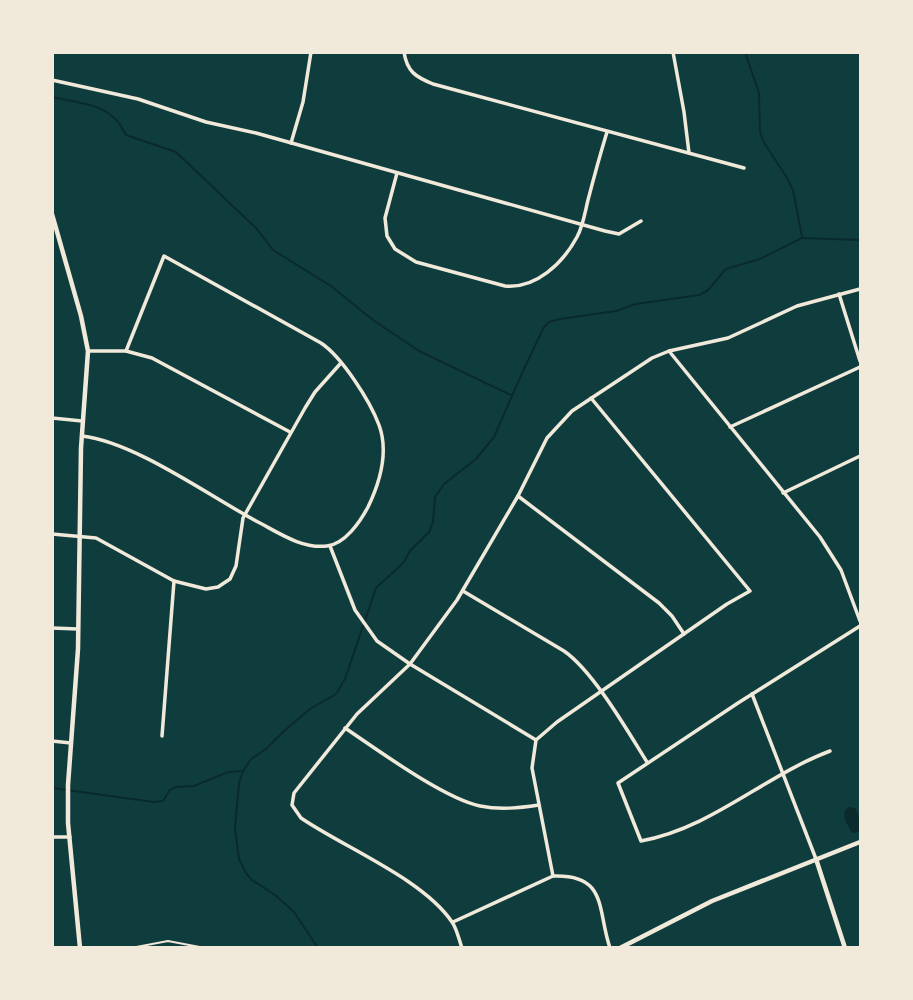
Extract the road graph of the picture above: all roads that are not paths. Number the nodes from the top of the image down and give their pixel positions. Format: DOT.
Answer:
graph roads {
  1 [pos="311,52"];
  2 [pos="404,52"];
  3 [pos="673,52"];
  4 [pos="52,80"];
  5 [pos="607,132"];
  6 [pos="291,143"];
  7 [pos="689,153"];
  8 [pos="744,168"];
  9 [pos="397,173"];
  10 [pos="53,215"];
  11 [pos="642,221"];
  12 [pos="581,224"];
  13 [pos="860,289"];
  14 [pos="839,294"];
  15 [pos="88,351"];
  16 [pos="126,351"];
  17 [pos="669,351"];
  18 [pos="860,361"];
  19 [pos="340,363"];
  20 [pos="860,367"];
  21 [pos="591,398"];
  22 [pos="52,418"];
  23 [pos="82,421"];
  24 [pos="730,427"];
  25 [pos="291,432"];
  26 [pos="82,436"];
  27 [pos="860,456"];
  28 [pos="783,493"];
  29 [pos="518,496"];
  30 [pos="244,515"];
  31 [pos="52,534"];
  32 [pos="80,536"];
  33 [pos="330,546"];
  34 [pos="174,581"];
  35 [pos="463,591"];
  36 [pos="860,624"];
  37 [pos="52,628"];
  38 [pos="79,629"];
  39 [pos="684,634"];
  40 [pos="410,664"];
  41 [pos="601,692"];
  42 [pos="752,694"];
  43 [pos="345,728"];
  44 [pos="162,736"];
  45 [pos="536,740"];
  46 [pos="52,741"];
  47 [pos="72,743"];
  48 [pos="830,751"];
  49 [pos="648,762"];
  50 [pos="782,773"];
  51 [pos="539,805"];
  52 [pos="52,836"];
  53 [pos="70,837"];
  54 [pos="860,842"];
  55 [pos="816,859"];
  56 [pos="553,876"];
  57 [pos="453,922"];
  58 [pos="80,947"];
  59 [pos="131,947"];
  60 [pos="205,947"];
  61 [pos="462,947"];
  62 [pos="610,947"];
  63 [pos="620,947"];
  64 [pos="845,947"];
  1 -- 6 [label="street"];
  2 -- 5 [label="street"];
  3 -- 7 [label="street"];
  4 -- 6 [label="street"];
  5 -- 7 [label="street"];
  5 -- 12 [label="street"];
  6 -- 9 [label="street"];
  7 -- 8 [label="street"];
  9 -- 12 [label="street"];
  9 -- 12 [label="street"];
  10 -- 15 [label="main road"];
  11 -- 12 [label="street"];
  13 -- 14 [label="street"];
  14 -- 17 [label="street"];
  14 -- 18 [label="street"];
  15 -- 16 [label="street"];
  15 -- 23 [label="main road"];
  16 -- 19 [label="street"];
  16 -- 25 [label="street"];
  17 -- 21 [label="street"];
  17 -- 24 [label="street"];
  19 -- 25 [label="street"];
  19 -- 33 [label="street"];
  20 -- 24 [label="street"];
  21 -- 29 [label="street"];
  21 -- 39 [label="street"];
  22 -- 23 [label="street"];
  23 -- 26 [label="main road"];
  24 -- 28 [label="street"];
  25 -- 30 [label="street"];
  26 -- 30 [label="street"];
  26 -- 32 [label="main road"];
  27 -- 28 [label="street"];
  28 -- 36 [label="street"];
  29 -- 35 [label="street"];
  29 -- 39 [label="street"];
  30 -- 33 [label="street"];
  30 -- 34 [label="street"];
  31 -- 32 [label="street"];
  32 -- 34 [label="street"];
  32 -- 38 [label="main road"];
  33 -- 40 [label="street"];
  34 -- 44 [label="street"];
  35 -- 40 [label="street"];
  35 -- 41 [label="street"];
  36 -- 42 [label="street"];
  37 -- 38 [label="street"];
  38 -- 47 [label="main road"];
  39 -- 41 [label="street"];
  40 -- 43 [label="street"];
  40 -- 45 [label="street"];
  41 -- 45 [label="street"];
  41 -- 49 [label="street"];
  42 -- 49 [label="street"];
  42 -- 50 [label="street"];
  43 -- 51 [label="street"];
  43 -- 57 [label="street"];
  45 -- 51 [label="street"];
  46 -- 47 [label="street"];
  47 -- 53 [label="main road"];
  48 -- 50 [label="street"];
  49 -- 50 [label="street"];
  50 -- 55 [label="street"];
  51 -- 56 [label="street"];
  52 -- 53 [label="street"];
  53 -- 58 [label="main road"];
  54 -- 55 [label="main road"];
  55 -- 63 [label="main road"];
  55 -- 64 [label="main road"];
  56 -- 57 [label="street"];
  56 -- 62 [label="street"];
  57 -- 61 [label="street"];
  59 -- 60 [label="lane"];
}
